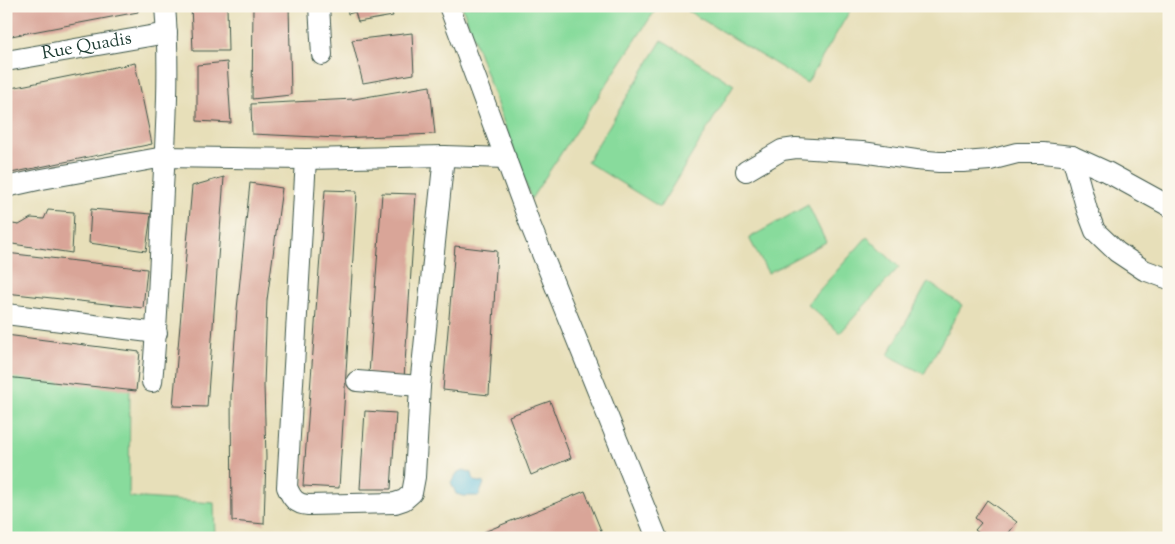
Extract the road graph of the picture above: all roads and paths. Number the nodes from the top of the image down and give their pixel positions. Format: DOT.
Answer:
graph roads {
  1 [pos="166,6"];
  2 [pos="320,6"];
  3 [pos="449,6"];
  4 [pos="167,32"];
  5 [pos="322,55"];
  6 [pos="6,61"];
  7 [pos="444,156"];
  8 [pos="1072,156"];
  9 [pos="164,157"];
  10 [pos="506,158"];
  11 [pos="306,159"];
  12 [pos="746,171"];
  13 [pos="6,187"];
  14 [pos="1169,206"];
  15 [pos="1169,279"];
  16 [pos="6,314"];
  17 [pos="157,333"];
  18 [pos="357,381"];
  19 [pos="152,382"];
  20 [pos="420,386"];
  21 [pos="657,538"];
  1 -- 4 [label="street"];
  2 -- 5 [label="street"];
  3 -- 10 [label="street"];
  4 -- 6 [label="street, Rue Quadis"];
  4 -- 9 [label="street"];
  7 -- 10 [label="street"];
  7 -- 11 [label="street"];
  7 -- 20 [label="street"];
  8 -- 12 [label="street"];
  8 -- 14 [label="street"];
  8 -- 15 [label="street"];
  9 -- 11 [label="street"];
  9 -- 13 [label="street"];
  9 -- 17 [label="street"];
  10 -- 21 [label="street"];
  11 -- 20 [label="street"];
  16 -- 17 [label="street"];
  17 -- 19 [label="street"];
  18 -- 20 [label="street"];
}
